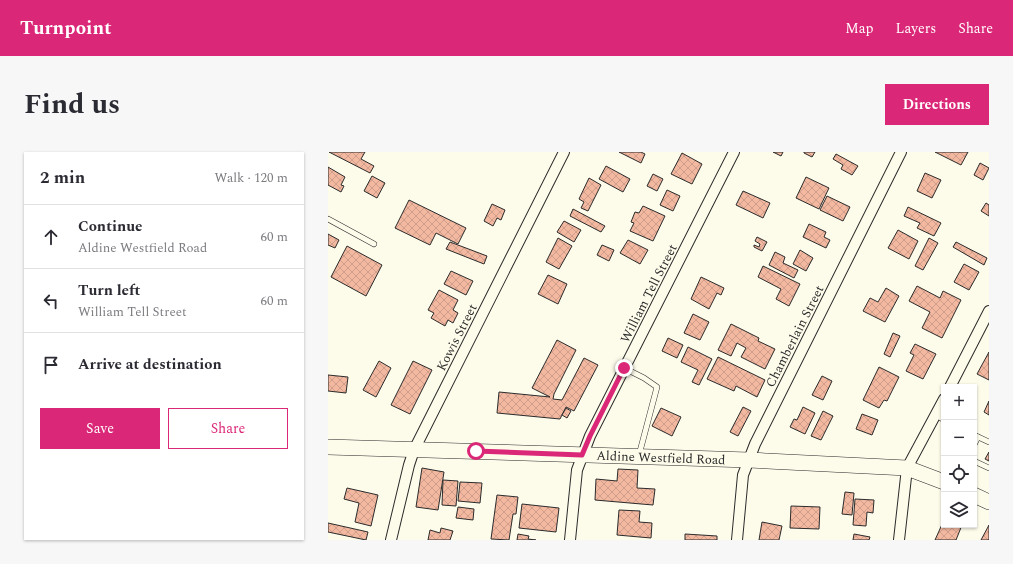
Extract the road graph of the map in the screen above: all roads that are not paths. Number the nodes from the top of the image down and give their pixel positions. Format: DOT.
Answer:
graph roads {
  1 [pos="564,152"];
  2 [pos="734,152"];
  3 [pos="901,152"];
  4 [pos="328,219"];
  5 [pos="374,244"];
  6 [pos="989,310"];
  7 [pos="624,368"];
  8 [pos="952,384"];
  9 [pos="940,418"];
  10 [pos="977,436"];
  11 [pos="989,442"];
  12 [pos="328,447"];
  13 [pos="414,450"];
  14 [pos="582,455"];
  15 [pos="639,456"];
  16 [pos="749,460"];
  17 [pos="977,462"];
  18 [pos="907,468"];
  19 [pos="989,468"];
  20 [pos="941,481"];
  21 [pos="977,496"];
  22 [pos="989,502"];
  23 [pos="391,540"];
  24 [pos="570,540"];
  25 [pos="737,540"];
  26 [pos="899,540"];
  1 -- 13 [label="street, Kowis Street"];
  2 -- 7 [label="street, William Tell Street"];
  3 -- 16 [label="street, Chamberlain Street"];
  4 -- 5 [label="lane"];
  6 -- 8 [label="street"];
  7 -- 14 [label="street, William Tell Street"];
  7 -- 15 [label="lane"];
  9 -- 18 [label="street"];
  10 -- 11 [label="lane"];
  12 -- 13 [label="main road, Aldine Westfield Road"];
  13 -- 14 [label="main road, Aldine Westfield Road"];
  13 -- 23 [label="street, Kowis Street"];
  14 -- 15 [label="main road, Aldine Westfield Road"];
  14 -- 24 [label="street, William Tell Street"];
  15 -- 16 [label="main road, Aldine Westfield Road"];
  16 -- 18 [label="main road, Aldine Westfield Road"];
  16 -- 25 [label="street, Chamberlain Street"];
  17 -- 19 [label="lane"];
  18 -- 20 [label="main road, Aldine Westfield Road"];
  18 -- 26 [label="street"];
  21 -- 22 [label="main road"];
}
